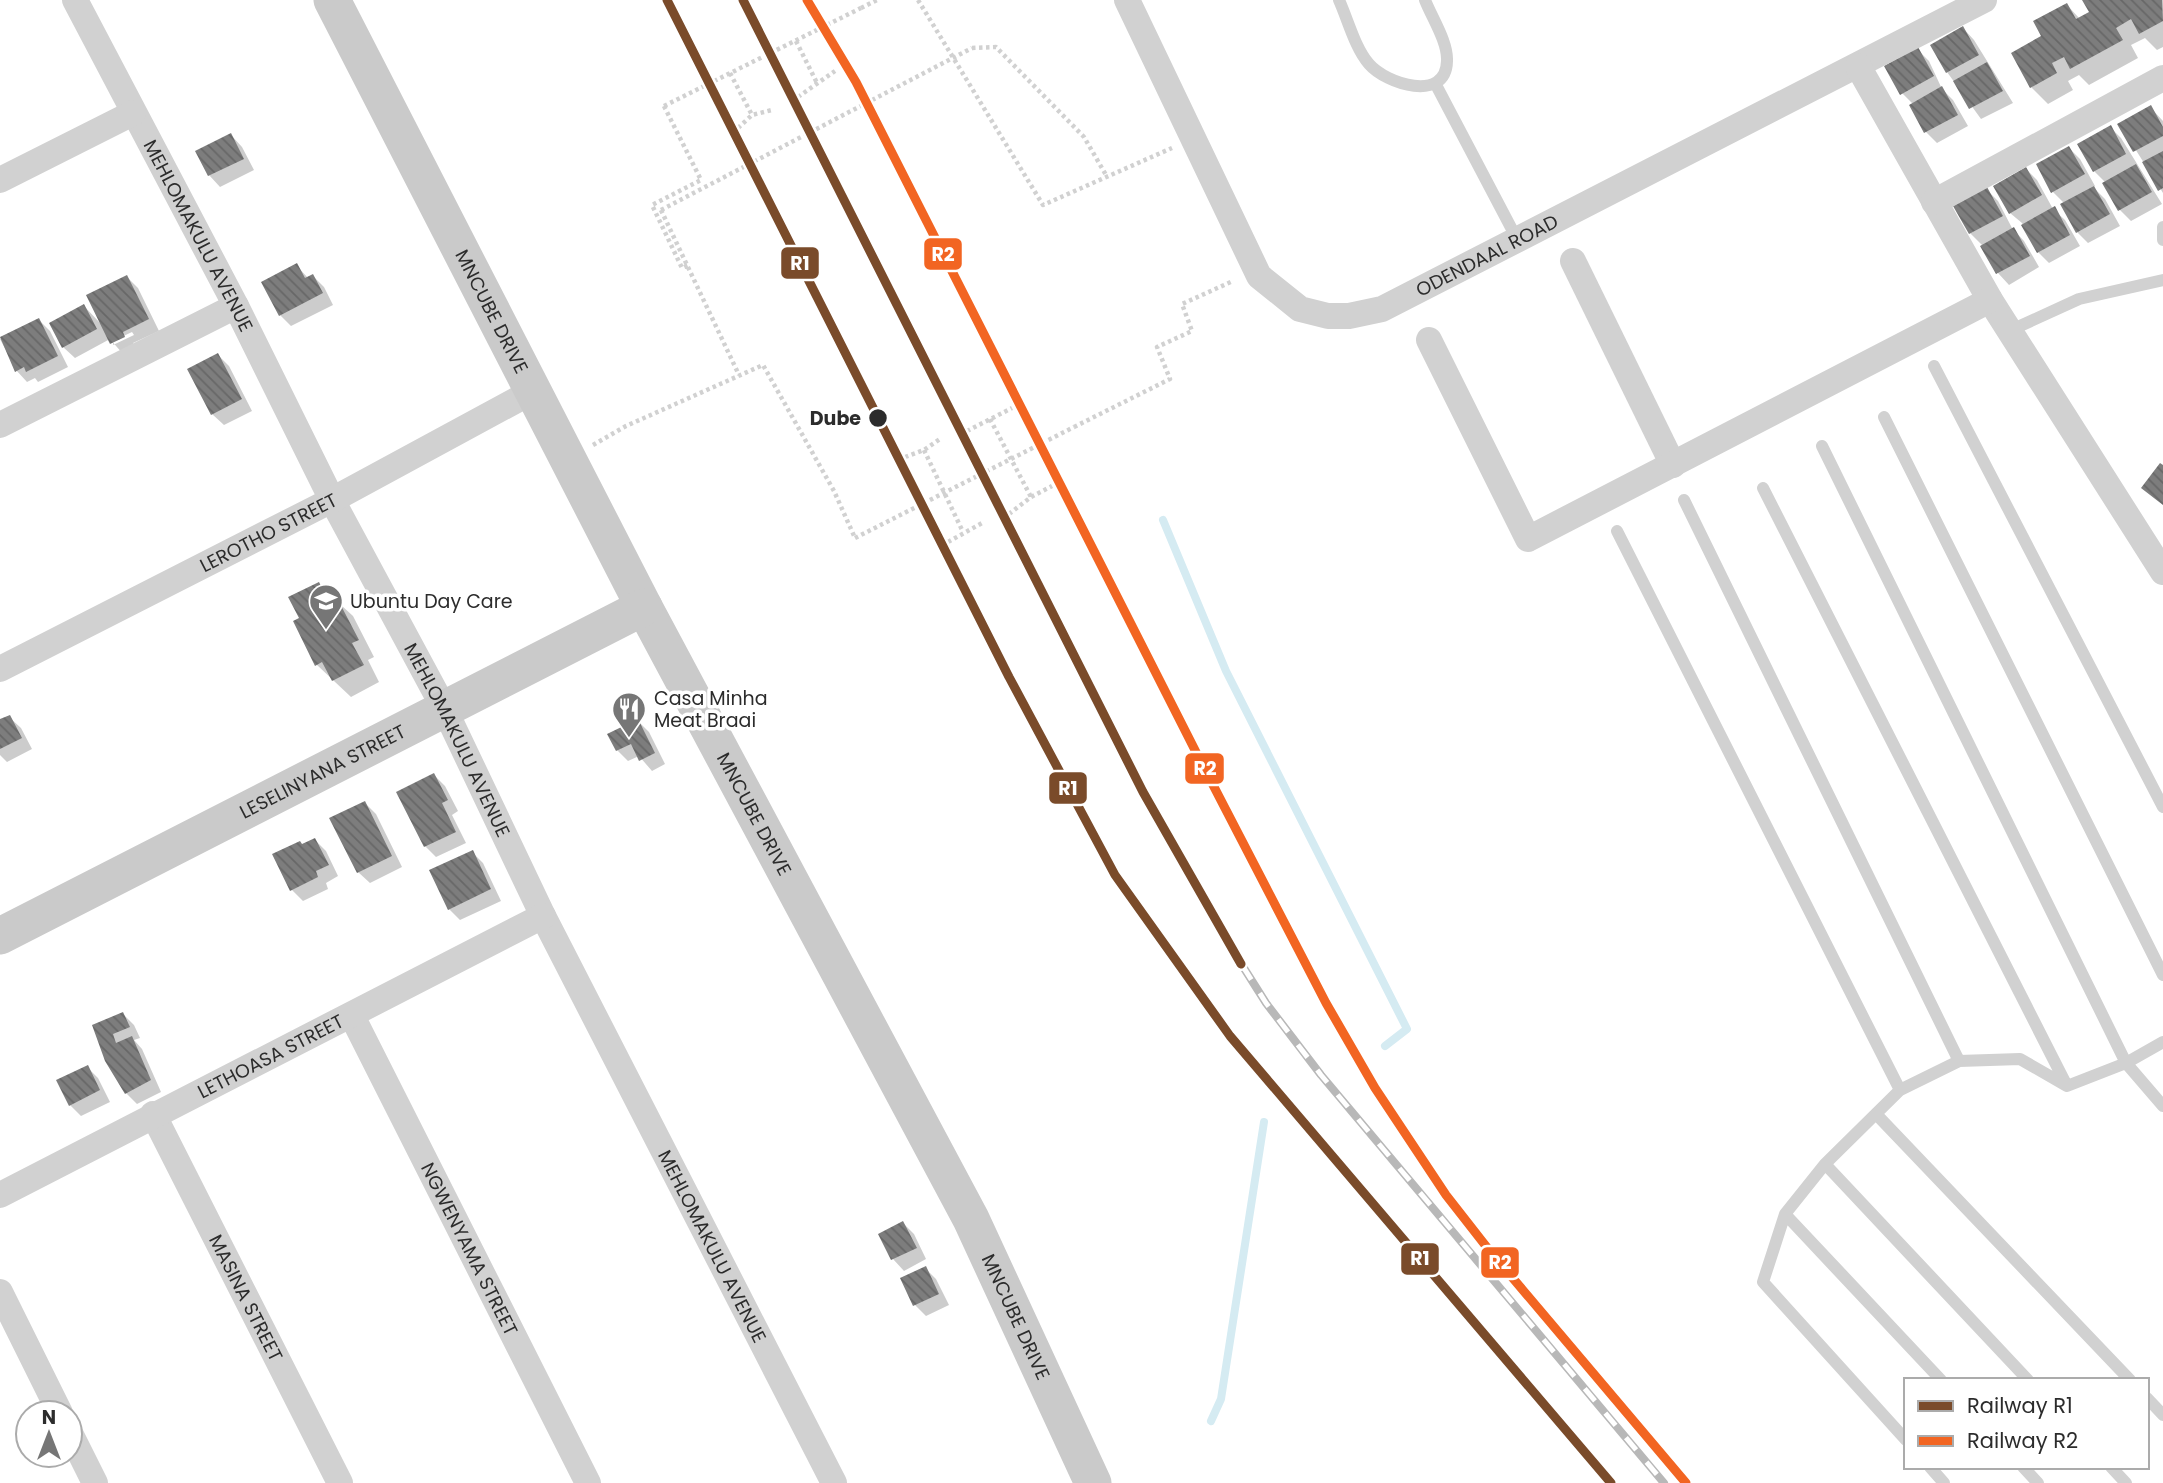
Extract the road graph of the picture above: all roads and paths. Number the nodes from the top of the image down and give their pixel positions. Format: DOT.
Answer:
graph roads {
  1 [pos="75,0"];
  2 [pos="332,0"];
  3 [pos="877,0"];
  4 [pos="918,0"];
  5 [pos="1127,0"];
  6 [pos="1339,0"];
  7 [pos="1425,0"];
  8 [pos="1984,0"];
  9 [pos="796,41"];
  10 [pos="1858,66"];
  11 [pos="835,71"];
  12 [pos="730,73"];
  13 [pos="2163,78"];
  14 [pos="817,83"];
  15 [pos="1435,83"];
  16 [pos="798,97"];
  17 [pos="772,110"];
  18 [pos="133,113"];
  19 [pos="752,115"];
  20 [pos="738,128"];
  21 [pos="1193,138"];
  22 [pos="1106,175"];
  23 [pos="0,180"];
  24 [pos="1934,202"];
  25 [pos="2163,227"];
  26 [pos="1517,240"];
  27 [pos="2163,240"];
  28 [pos="1573,261"];
  29 [pos="689,265"];
  30 [pos="1256,270"];
  31 [pos="2163,279"];
  32 [pos="1990,300"];
  33 [pos="236,306"];
  34 [pos="2009,331"];
  35 [pos="1429,340"];
  36 [pos="1934,366"];
  37 [pos="739,375"];
  38 [pos="535,390"];
  39 [pos="1012,408"];
  40 [pos="1884,417"];
  41 [pos="990,419"];
  42 [pos="0,425"];
  43 [pos="967,431"];
  44 [pos="940,439"];
  45 [pos="1822,446"];
  46 [pos="924,450"];
  47 [pos="905,457"];
  48 [pos="569,458"];
  49 [pos="1011,460"];
  50 [pos="1673,465"];
  51 [pos="1052,486"];
  52 [pos="1763,488"];
  53 [pos="943,493"];
  54 [pos="1031,497"];
  55 [pos="332,500"];
  56 [pos="1684,500"];
  57 [pos="1009,514"];
  58 [pos="982,523"];
  59 [pos="1618,531"];
  60 [pos="963,532"];
  61 [pos="948,542"];
  62 [pos="2163,572"];
  63 [pos="644,607"];
  64 [pos="0,669"];
  65 [pos="444,710"];
  66 [pos="2163,807"];
  67 [pos="543,916"];
  68 [pos="0,936"];
  69 [pos="2163,975"];
  70 [pos="352,1016"];
  71 [pos="2163,1042"];
  72 [pos="1959,1061"];
  73 [pos="2126,1063"];
  74 [pos="2067,1086"];
  75 [pos="1900,1090"];
  76 [pos="2163,1106"];
  77 [pos="153,1114"];
  78 [pos="1876,1114"];
  79 [pos="1825,1164"];
  80 [pos="0,1195"];
  81 [pos="1785,1214"];
  82 [pos="0,1292"];
  83 [pos="1939,1378"];
  84 [pos="2026,1378"];
  85 [pos="2128,1378"];
  86 [pos="53,1399"];
  87 [pos="2149,1400"];
  88 [pos="2163,1415"];
  89 [pos="1904,1438"];
  90 [pos="84,1461"];
  91 [pos="1932,1469"];
  92 [pos="2025,1469"];
  93 [pos="2113,1469"];
  94 [pos="95,1483"];
  95 [pos="340,1483"];
  96 [pos="588,1483"];
  97 [pos="834,1483"];
  98 [pos="1093,1483"];
  99 [pos="1944,1483"];
  100 [pos="2038,1483"];
  101 [pos="2126,1483"];
  1 -- 18 [label="street, MEHLOMAKULU AVENUE"];
  2 -- 38 [label="street, MNCUBE DRIVE"];
  3 -- 9 [label="path, bridge"];
  4 -- 22 [label="path"];
  5 -- 21 [label="street, ODENDAAL ROAD"];
  6 -- 15 [label="lane"];
  7 -- 15 [label="lane"];
  8 -- 10 [label="street, ODENDAAL ROAD"];
  9 -- 12 [label="path, bridge"];
  9 -- 14 [label="path"];
  10 -- 24 [label="street"];
  10 -- 26 [label="street, ODENDAAL ROAD"];
  11 -- 14 [label="path"];
  12 -- 19 [label="path"];
  12 -- 29 [label="path, bridge"];
  13 -- 24 [label="street"];
  14 -- 16 [label="path"];
  15 -- 26 [label="lane"];
  17 -- 19 [label="path"];
  18 -- 23 [label="street"];
  18 -- 33 [label="street, MEHLOMAKULU AVENUE"];
  19 -- 20 [label="path"];
  21 -- 22 [label="path"];
  21 -- 30 [label="street, ODENDAAL ROAD"];
  22 -- 29 [label="path, bridge"];
  24 -- 32 [label="street"];
  25 -- 27 [label="lane"];
  26 -- 30 [label="street, ODENDAAL ROAD"];
  28 -- 50 [label="street"];
  29 -- 37 [label="path"];
  30 -- 49 [label="path, bridge"];
  31 -- 34 [label="lane"];
  32 -- 34 [label="street"];
  32 -- 50 [label="street"];
  33 -- 42 [label="street"];
  33 -- 55 [label="street, MEHLOMAKULU AVENUE"];
  34 -- 62 [label="street"];
  35 -- 50 [label="street"];
  36 -- 66 [label="lane"];
  37 -- 48 [label="path"];
  37 -- 53 [label="path, bridge"];
  38 -- 48 [label="street, MNCUBE DRIVE"];
  38 -- 55 [label="street, LEROTHO STREET"];
  39 -- 41 [label="path"];
  40 -- 69 [label="lane"];
  41 -- 43 [label="path"];
  41 -- 49 [label="path"];
  44 -- 46 [label="path"];
  45 -- 73 [label="lane"];
  46 -- 47 [label="path"];
  46 -- 53 [label="path"];
  48 -- 63 [label="street, MNCUBE DRIVE"];
  49 -- 53 [label="path, bridge"];
  49 -- 54 [label="path"];
  51 -- 54 [label="path"];
  52 -- 74 [label="lane"];
  53 -- 60 [label="path"];
  54 -- 57 [label="path"];
  55 -- 64 [label="street, LEROTHO STREET"];
  55 -- 65 [label="street, MEHLOMAKULU AVENUE"];
  56 -- 72 [label="lane"];
  58 -- 60 [label="path"];
  59 -- 75 [label="lane"];
  60 -- 61 [label="path"];
  63 -- 65 [label="street, LESELINYANA STREET"];
  63 -- 98 [label="street, MNCUBE DRIVE"];
  65 -- 67 [label="street, MEHLOMAKULU AVENUE"];
  65 -- 68 [label="street, LESELINYANA STREET"];
  67 -- 70 [label="street, LETHOASA STREET"];
  67 -- 97 [label="street, MEHLOMAKULU AVENUE"];
  70 -- 77 [label="street, LETHOASA STREET"];
  70 -- 96 [label="street, NGWENYAMA STREET"];
  71 -- 73 [label="lane"];
  72 -- 74 [label="lane"];
  72 -- 75 [label="lane"];
  73 -- 74 [label="lane"];
  73 -- 76 [label="lane"];
  75 -- 78 [label="lane"];
  77 -- 80 [label="street, LETHOASA STREET"];
  77 -- 95 [label="street, MASINA STREET"];
  78 -- 79 [label="lane"];
  78 -- 85 [label="lane"];
  79 -- 81 [label="lane"];
  79 -- 84 [label="lane"];
  81 -- 83 [label="lane"];
  81 -- 89 [label="lane"];
  82 -- 86 [label="street"];
  87 -- 88 [label="lane"];
  90 -- 94 [label="street"];
  91 -- 99 [label="lane"];
  92 -- 100 [label="lane"];
  93 -- 101 [label="lane"];
}
